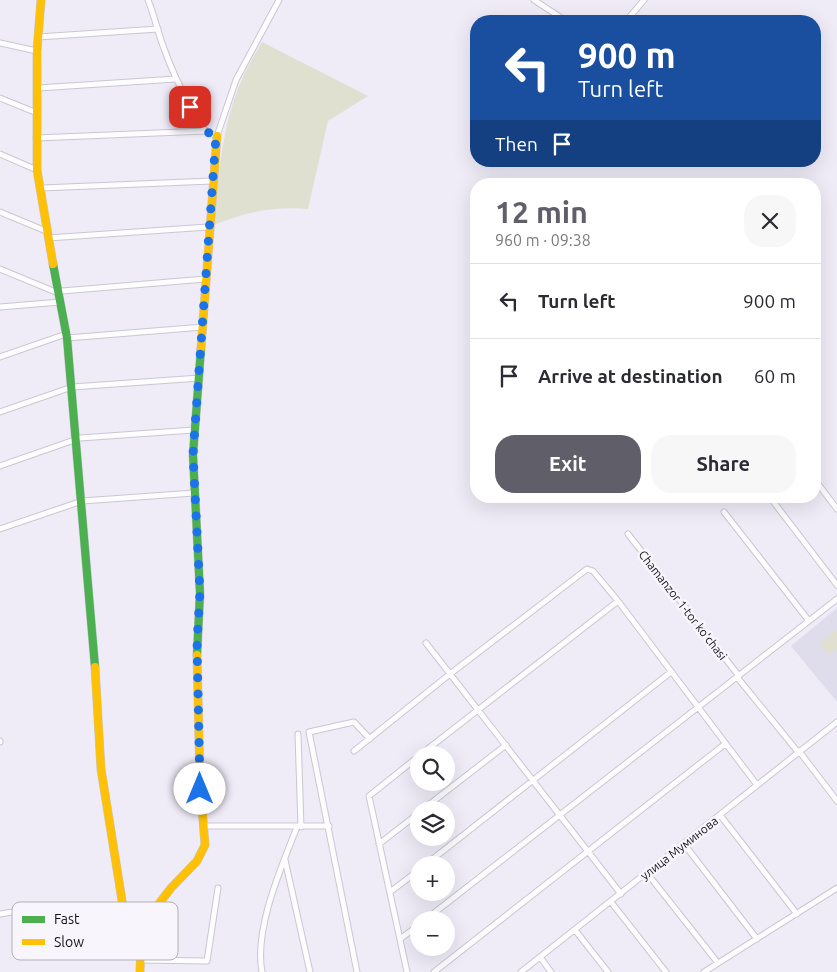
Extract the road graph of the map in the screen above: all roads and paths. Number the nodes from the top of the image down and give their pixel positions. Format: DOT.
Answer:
graph roads {
  1 [pos="41,0"];
  2 [pos="148,0"];
  3 [pos="279,0"];
  4 [pos="534,0"];
  5 [pos="644,0"];
  6 [pos="557,15"];
  7 [pos="631,15"];
  8 [pos="158,29"];
  9 [pos="38,37"];
  10 [pos="0,43"];
  11 [pos="38,51"];
  12 [pos="176,80"];
  13 [pos="38,88"];
  14 [pos="0,98"];
  15 [pos="37,113"];
  16 [pos="205,131"];
  17 [pos="216,136"];
  18 [pos="36,138"];
  19 [pos="0,154"];
  20 [pos="37,170"];
  21 [pos="212,181"];
  22 [pos="41,188"];
  23 [pos="0,212"];
  24 [pos="208,227"];
  25 [pos="47,234"];
  26 [pos="0,269"];
  27 [pos="205,278"];
  28 [pos="58,293"];
  29 [pos="60,302"];
  30 [pos="0,307"];
  31 [pos="202,327"];
  32 [pos="67,336"];
  33 [pos="0,357"];
  34 [pos="200,378"];
  35 [pos="72,387"];
  36 [pos="0,412"];
  37 [pos="194,430"];
  38 [pos="76,440"];
  39 [pos="0,466"];
  40 [pos="821,488"];
  41 [pos="194,493"];
  42 [pos="82,501"];
  43 [pos="774,503"];
  44 [pos="837,509"];
  45 [pos="724,512"];
  46 [pos="0,530"];
  47 [pos="628,534"];
  48 [pos="837,585"];
  49 [pos="837,599"];
  50 [pos="618,601"];
  51 [pos="809,621"];
  52 [pos="426,643"];
  53 [pos="671,672"];
  54 [pos="450,674"];
  55 [pos="738,676"];
  56 [pos="698,708"];
  57 [pos="478,709"];
  58 [pos="837,722"];
  59 [pos="298,734"];
  60 [pos="370,739"];
  61 [pos="725,744"];
  62 [pos="506,745"];
  63 [pos="432,746"];
  64 [pos="354,751"];
  65 [pos="798,752"];
  66 [pos="410,763"];
  67 [pos="533,781"];
  68 [pos="757,785"];
  69 [pos="434,801"];
  70 [pos="837,801"];
  71 [pos="720,815"];
  72 [pos="561,816"];
  73 [pos="410,820"];
  74 [pos="205,826"];
  75 [pos="329,826"];
  76 [pos="299,827"];
  77 [pos="379,844"];
  78 [pos="684,844"];
  79 [pos="588,851"];
  80 [pos="437,856"];
  81 [pos="285,860"];
  82 [pos="647,873"];
  83 [pos="410,877"];
  84 [pos="218,888"];
  85 [pos="837,888"];
  86 [pos="390,892"];
  87 [pos="621,894"];
  88 [pos="123,902"];
  89 [pos="161,902"];
  90 [pos="611,902"];
  91 [pos="437,911"];
  92 [pos="797,914"];
  93 [pos="575,930"];
  94 [pos="410,932"];
  95 [pos="757,939"];
  96 [pos="400,940"];
  97 [pos="540,957"];
  98 [pos="140,960"];
  99 [pos="718,963"];
  100 [pos="140,972"];
  101 [pos="262,972"];
  102 [pos="310,972"];
  103 [pos="357,972"];
  104 [pos="407,972"];
  105 [pos="434,972"];
  106 [pos="521,972"];
  107 [pos="551,972"];
  108 [pos="608,972"];
  109 [pos="666,972"];
  110 [pos="704,972"];
  1 -- 9 [label="street"];
  2 -- 8 [label="street"];
  3 -- 17 [label="street"];
  4 -- 6 [label="street"];
  5 -- 7 [label="street"];
  8 -- 9 [label="street"];
  8 -- 12 [label="street"];
  9 -- 11 [label="street"];
  10 -- 11 [label="street"];
  11 -- 13 [label="street"];
  12 -- 13 [label="street"];
  12 -- 16 [label="street"];
  13 -- 15 [label="street"];
  14 -- 15 [label="street"];
  15 -- 18 [label="street"];
  16 -- 17 [label="street"];
  16 -- 18 [label="street"];
  17 -- 21 [label="street"];
  18 -- 20 [label="street"];
  19 -- 20 [label="street"];
  20 -- 22 [label="street"];
  21 -- 22 [label="street"];
  21 -- 24 [label="street"];
  22 -- 25 [label="street"];
  23 -- 25 [label="street"];
  24 -- 25 [label="street"];
  24 -- 27 [label="street"];
  25 -- 28 [label="street"];
  26 -- 28 [label="street"];
  27 -- 28 [label="street"];
  27 -- 31 [label="street"];
  28 -- 29 [label="street"];
  29 -- 30 [label="street"];
  29 -- 32 [label="street"];
  31 -- 32 [label="street"];
  31 -- 34 [label="street"];
  32 -- 33 [label="street"];
  32 -- 35 [label="street"];
  34 -- 35 [label="street"];
  34 -- 37 [label="street"];
  35 -- 36 [label="street"];
  35 -- 38 [label="street"];
  37 -- 38 [label="street"];
  37 -- 41 [label="street"];
  38 -- 39 [label="street"];
  38 -- 42 [label="street"];
  40 -- 44 [label="street"];
  41 -- 42 [label="street"];
  41 -- 74 [label="street"];
  42 -- 46 [label="street"];
  42 -- 88 [label="street"];
  43 -- 48 [label="street"];
  45 -- 51 [label="street"];
  47 -- 55 [label="street, Chamanzor 1-tor koʻchasi"];
  49 -- 51 [label="street"];
  50 -- 53 [label="street"];
  50 -- 54 [label="street"];
  50 -- 57 [label="street"];
  51 -- 55 [label="street"];
  52 -- 54 [label="street"];
  53 -- 56 [label="street"];
  53 -- 67 [label="street"];
  54 -- 57 [label="street"];
  54 -- 60 [label="street"];
  55 -- 56 [label="street"];
  55 -- 65 [label="street, Chamanzor 1-tor koʻchasi"];
  56 -- 61 [label="street"];
  56 -- 72 [label="street"];
  57 -- 62 [label="street"];
  57 -- 63 [label="street"];
  58 -- 65 [label="street, улица Муминова"];
  59 -- 76 [label="street"];
  60 -- 64 [label="street"];
  60 -- 75 [label="street"];
  61 -- 68 [label="street"];
  61 -- 79 [label="street"];
  62 -- 67 [label="street"];
  62 -- 69 [label="street"];
  65 -- 68 [label="street, улица Муминова"];
  65 -- 70 [label="street, Chamanzor 1-tor koʻchasi"];
  66 -- 77 [label="street"];
  67 -- 72 [label="street"];
  67 -- 80 [label="street"];
  68 -- 71 [label="street, улица Муминова"];
  71 -- 78 [label="street, улица Муминова"];
  71 -- 92 [label="street"];
  72 -- 79 [label="street"];
  72 -- 91 [label="street"];
  73 -- 77 [label="street"];
  74 -- 76 [label="street"];
  74 -- 89 [label="street"];
  75 -- 76 [label="street"];
  75 -- 103 [label="street"];
  76 -- 81 [label="street"];
  77 -- 86 [label="street"];
  78 -- 82 [label="street, улица Муминова"];
  78 -- 95 [label="street"];
  79 -- 87 [label="street"];
  79 -- 105 [label="street"];
  81 -- 101 [label="street"];
  81 -- 102 [label="street"];
  82 -- 87 [label="street, улица Муминова"];
  82 -- 99 [label="street"];
  83 -- 86 [label="street"];
  84 -- 98 [label="street"];
  85 -- 92 [label="street"];
  86 -- 96 [label="street"];
  87 -- 90 [label="street, улица Муминова"];
  90 -- 93 [label="street, улица Муминова"];
  90 -- 109 [label="street"];
  92 -- 95 [label="street"];
  93 -- 97 [label="street, улица Муминова"];
  93 -- 108 [label="street"];
  94 -- 96 [label="street"];
  95 -- 99 [label="street"];
  96 -- 104 [label="street"];
  97 -- 106 [label="street, улица Муминова"];
  97 -- 107 [label="street"];
  98 -- 100 [label="street"];
  99 -- 110 [label="street"];
}
